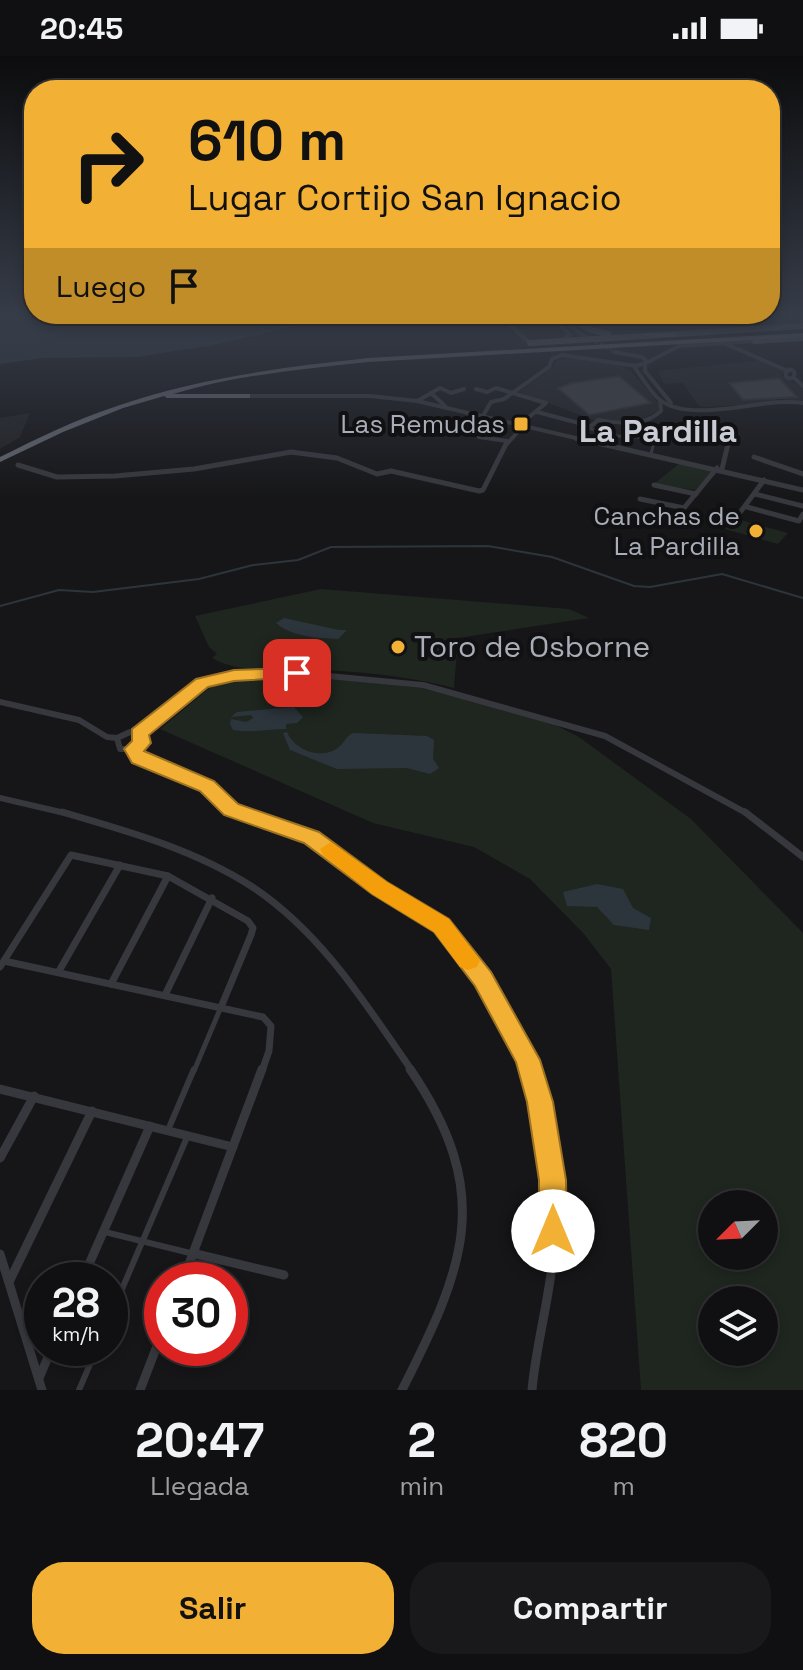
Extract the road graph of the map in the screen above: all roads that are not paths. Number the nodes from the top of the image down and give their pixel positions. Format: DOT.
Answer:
graph roads {
  1 [pos="221,375"];
  2 [pos="240,375"];
  3 [pos="243,375"];
  4 [pos="537,375"];
  5 [pos="641,375"];
  6 [pos="648,375"];
  7 [pos="464,389"];
  8 [pos="476,389"];
  9 [pos="514,392"];
  10 [pos="431,393"];
  11 [pos="247,396"];
  12 [pos="660,400"];
  13 [pos="417,401"];
  14 [pos="803,402"];
  15 [pos="445,406"];
  16 [pos="537,412"];
  17 [pos="484,414"];
  18 [pos="93,416"];
  19 [pos="524,424"];
  20 [pos="589,427"];
  21 [pos="731,431"];
  22 [pos="479,437"];
  23 [pos="576,439"];
  24 [pos="507,441"];
  25 [pos="2,452"];
  26 [pos="651,454"];
  27 [pos="754,457"];
  28 [pos="0,460"];
  29 [pos="18,465"];
  30 [pos="404,467"];
  31 [pos="720,468"];
  32 [pos="397,472"];
  33 [pos="803,474"];
  34 [pos="764,480"];
  35 [pos="654,485"];
  36 [pos="803,490"];
  37 [pos="696,494"];
  38 [pos="755,494"];
  39 [pos="640,499"];
  40 [pos="803,506"];
  41 [pos="747,507"];
  42 [pos="803,514"];
  43 [pos="736,518"];
  44 [pos="0,702"];
  45 [pos="139,733"];
  46 [pos="117,738"];
  47 [pos="133,749"];
  48 [pos="0,798"];
  49 [pos="803,857"];
  50 [pos="120,865"];
  51 [pos="168,876"];
  52 [pos="212,898"];
  53 [pos="2,964"];
  54 [pos="59,971"];
  55 [pos="111,984"];
  56 [pos="165,995"];
  57 [pos="221,1007"];
  58 [pos="0,1089"];
  59 [pos="34,1096"];
  60 [pos="92,1111"];
  61 [pos="150,1126"];
  62 [pos="168,1130"];
  63 [pos="188,1134"];
  64 [pos="233,1147"];
  65 [pos="0,1158"];
  66 [pos="104,1232"];
  67 [pos="142,1241"];
  68 [pos="192,1253"];
  69 [pos="0,1254"];
  70 [pos="90,1262"];
  71 [pos="189,1262"];
  72 [pos="128,1274"];
  73 [pos="284,1275"];
  74 [pos="9,1282"];
  75 [pos="89,1366"];
  76 [pos="149,1366"];
  77 [pos="40,1384"];
  78 [pos="79,1390"];
  79 [pos="140,1390"];
  80 [pos="402,1390"];
  81 [pos="532,1390"];
  1 -- 25 [label="highway"];
  2 -- 18 [label="highway"];
  3 -- 11 [label="highway"];
  4 -- 9 [label="street"];
  5 -- 12 [label="street"];
  6 -- 14 [label="street"];
  7 -- 10 [label="street"];
  8 -- 9 [label="street"];
  9 -- 16 [label="street"];
  9 -- 17 [label="street"];
  10 -- 13 [label="street"];
  10 -- 15 [label="street"];
  11 -- 13 [label="street"];
  11 -- 18 [label="highway"];
  12 -- 14 [label="street"];
  12 -- 20 [label="street"];
  13 -- 15 [label="street"];
  15 -- 17 [label="street"];
  16 -- 19 [label="street"];
  16 -- 20 [label="street"];
  17 -- 19 [label="street"];
  18 -- 28 [label="highway"];
  19 -- 23 [label="street"];
  19 -- 24 [label="street"];
  20 -- 23 [label="street"];
  20 -- 26 [label="street"];
  21 -- 31 [label="street"];
  22 -- 24 [label="street"];
  23 -- 26 [label="street"];
  24 -- 32 [label="street"];
  26 -- 31 [label="street"];
  27 -- 33 [label="street"];
  29 -- 32 [label="street"];
  30 -- 32 [label="street"];
  31 -- 34 [label="street"];
  31 -- 37 [label="street"];
  34 -- 36 [label="street"];
  34 -- 38 [label="street"];
  35 -- 37 [label="street"];
  37 -- 39 [label="street"];
  38 -- 40 [label="street"];
  38 -- 41 [label="street"];
  41 -- 42 [label="street"];
  41 -- 43 [label="street"];
  44 -- 46 [label="street"];
  45 -- 46 [label="street"];
  45 -- 47 [label="street"];
  45 -- 49 [label="street"];
  46 -- 47 [label="street"];
  47 -- 81 [label="street"];
  48 -- 80 [label="street"];
  50 -- 51 [label="street"];
  50 -- 53 [label="street"];
  50 -- 54 [label="street"];
  51 -- 52 [label="street"];
  51 -- 55 [label="street"];
  52 -- 56 [label="street"];
  52 -- 57 [label="street"];
  53 -- 54 [label="street"];
  54 -- 55 [label="street"];
  55 -- 56 [label="street"];
  56 -- 57 [label="street"];
  57 -- 62 [label="street"];
  57 -- 64 [label="street"];
  58 -- 59 [label="street"];
  59 -- 60 [label="street"];
  59 -- 65 [label="street"];
  60 -- 61 [label="street"];
  60 -- 74 [label="street"];
  61 -- 62 [label="street"];
  61 -- 66 [label="street"];
  62 -- 63 [label="street"];
  63 -- 64 [label="street"];
  63 -- 67 [label="street"];
  64 -- 68 [label="street"];
  66 -- 67 [label="street"];
  66 -- 70 [label="street"];
  67 -- 68 [label="street"];
  67 -- 72 [label="street"];
  68 -- 71 [label="street"];
  68 -- 73 [label="street"];
  69 -- 74 [label="street"];
  74 -- 77 [label="street"];
  75 -- 78 [label="street"];
  76 -- 79 [label="street"];
}
